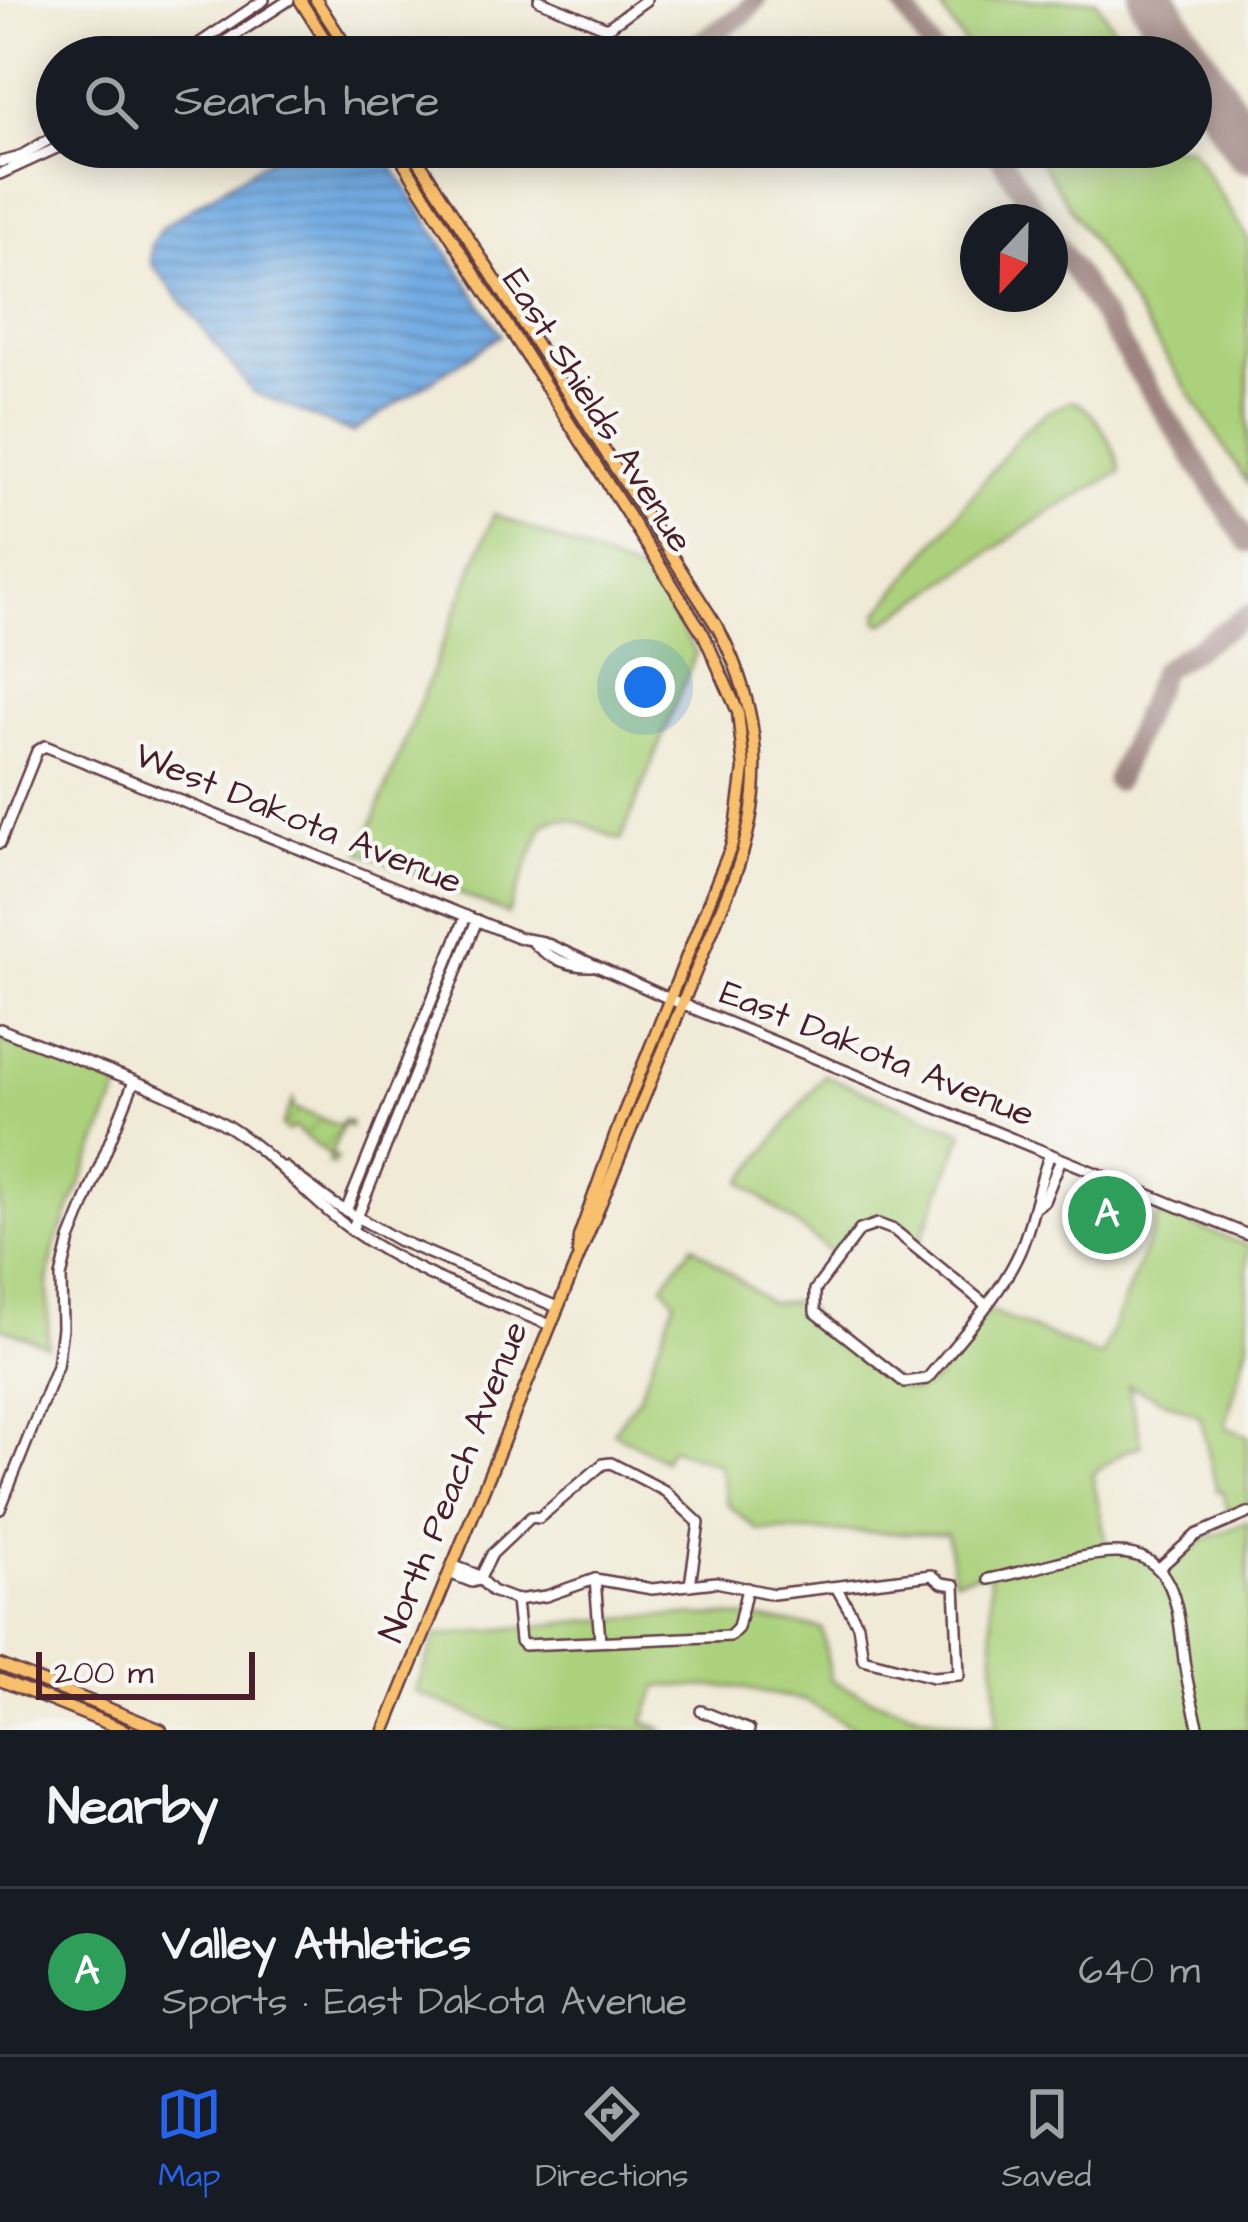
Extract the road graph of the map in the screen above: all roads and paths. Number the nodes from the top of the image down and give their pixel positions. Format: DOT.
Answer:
graph roads {
  1 [pos="264,0"];
  2 [pos="289,0"];
  3 [pos="300,0"];
  4 [pos="316,0"];
  5 [pos="539,0"];
  6 [pos="646,0"];
  7 [pos="213,36"];
  8 [pos="233,36"];
  9 [pos="323,36"];
  10 [pos="339,36"];
  11 [pos="36,148"];
  12 [pos="36,158"];
  13 [pos="0,162"];
  14 [pos="407,168"];
  15 [pos="423,168"];
  16 [pos="0,174"];
  17 [pos="700,601"];
  18 [pos="688,610"];
  19 [pos="744,712"];
  20 [pos="0,843"];
  21 [pos="466,916"];
  22 [pos="478,920"];
  23 [pos="670,999"];
  24 [pos="684,1004"];
  25 [pos="0,1030"];
  26 [pos="133,1084"];
  27 [pos="265,1154"];
  28 [pos="1055,1156"];
  29 [pos="346,1210"];
  30 [pos="357,1217"];
  31 [pos="341,1222"];
  32 [pos="352,1230"];
  33 [pos="1248,1235"];
  34 [pos="578,1257"];
  35 [pos="985,1304"];
  36 [pos="557,1307"];
  37 [pos="550,1324"];
  38 [pos="0,1509"];
  39 [pos="1248,1513"];
  40 [pos="451,1569"];
  41 [pos="1158,1569"];
  42 [pos="595,1579"];
  43 [pos="989,1579"];
  44 [pos="479,1580"];
  45 [pos="690,1585"];
  46 [pos="836,1587"];
  47 [pos="747,1588"];
  48 [pos="516,1600"];
  49 [pos="600,1642"];
  50 [pos="0,1665"];
  51 [pos="0,1680"];
  52 [pos="75,1710"];
  53 [pos="701,1711"];
  54 [pos="124,1730"];
  55 [pos="144,1730"];
  56 [pos="161,1730"];
  57 [pos="385,1730"];
  58 [pos="748,1730"];
  59 [pos="1199,1730"];
  1 -- 7 [label="street"];
  2 -- 8 [label="street"];
  3 -- 9 [label="main road"];
  4 -- 10 [label="main road"];
  5 -- 6 [label="street"];
  11 -- 13 [label="street"];
  12 -- 16 [label="street"];
  14 -- 18 [label="main road, East Shields Avenue"];
  15 -- 17 [label="main road, East Shields Avenue"];
  17 -- 18 [label="main road"];
  17 -- 19 [label="main road, East Shields Avenue"];
  18 -- 19 [label="main road, East Shields Avenue"];
  19 -- 23 [label="main road, North Peach Avenue"];
  19 -- 24 [label="main road, North Peach Avenue"];
  20 -- 21 [label="street, West Dakota Avenue"];
  21 -- 22 [label="street, West Dakota Avenue"];
  21 -- 29 [label="street"];
  22 -- 23 [label="street, West Dakota Avenue"];
  22 -- 30 [label="street"];
  23 -- 24 [label="street, West Dakota Avenue"];
  23 -- 34 [label="main road, North Peach Avenue"];
  24 -- 28 [label="street, East Dakota Avenue"];
  24 -- 34 [label="main road, North Peach Avenue"];
  25 -- 26 [label="street"];
  26 -- 27 [label="street"];
  26 -- 38 [label="street"];
  27 -- 29 [label="street"];
  27 -- 31 [label="street"];
  28 -- 33 [label="street, East Dakota Avenue"];
  28 -- 35 [label="street, East Dakota Avenue"];
  29 -- 30 [label="street"];
  29 -- 31 [label="street"];
  30 -- 32 [label="street"];
  30 -- 36 [label="street"];
  31 -- 32 [label="street"];
  32 -- 37 [label="street"];
  34 -- 36 [label="main road, North Peach Avenue"];
  35 -- 35 [label="street, East Dakota Avenue"];
  36 -- 37 [label="main road, North Peach Avenue"];
  37 -- 40 [label="main road, North Peach Avenue"];
  39 -- 41 [label="street"];
  40 -- 44 [label="street"];
  40 -- 57 [label="main road, North Peach Avenue"];
  41 -- 43 [label="street"];
  41 -- 59 [label="street"];
  42 -- 45 [label="street"];
  42 -- 48 [label="street"];
  42 -- 49 [label="street"];
  44 -- 45 [label="street"];
  44 -- 48 [label="street"];
  45 -- 47 [label="street"];
  46 -- 46 [label="street"];
  46 -- 47 [label="street"];
  47 -- 49 [label="street"];
  48 -- 49 [label="street"];
  50 -- 56 [label="main road"];
  51 -- 52 [label="main road"];
  52 -- 54 [label="main road"];
  52 -- 55 [label="main road"];
  53 -- 58 [label="street"];
}
